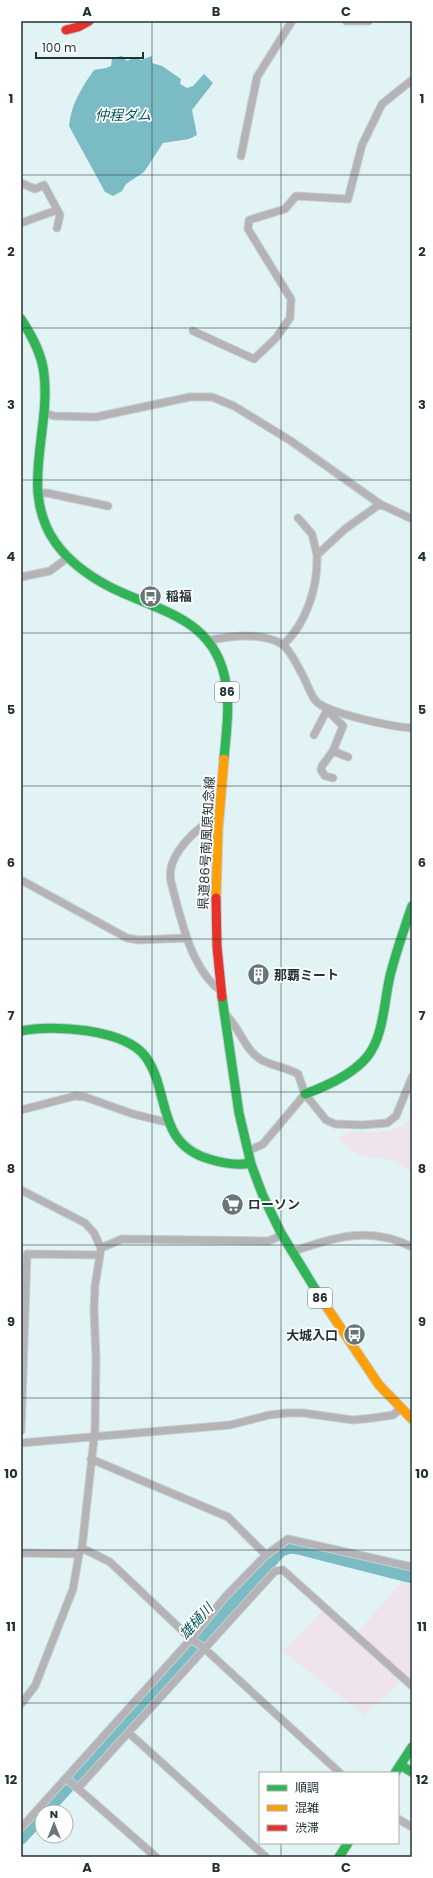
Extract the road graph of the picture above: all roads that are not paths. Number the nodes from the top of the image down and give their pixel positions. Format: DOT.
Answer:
graph roads {
  1 [pos="89,21"];
  2 [pos="292,21"];
  3 [pos="346,21"];
  4 [pos="369,21"];
  5 [pos="66,30"];
  6 [pos="412,80"];
  7 [pos="241,156"];
  8 [pos="21,183"];
  9 [pos="57,210"];
  10 [pos="21,223"];
  11 [pos="57,228"];
  12 [pos="21,320"];
  13 [pos="193,331"];
  14 [pos="45,413"];
  15 [pos="37,493"];
  16 [pos="380,504"];
  17 [pos="108,506"];
  18 [pos="298,518"];
  19 [pos="412,519"];
  20 [pos="317,554"];
  21 [pos="67,558"];
  22 [pos="21,577"];
  23 [pos="210,640"];
  24 [pos="283,645"];
  25 [pos="327,709"];
  26 [pos="412,728"];
  27 [pos="314,735"];
  28 [pos="333,751"];
  29 [pos="348,757"];
  30 [pos="333,778"];
  31 [pos="219,820"];
  32 [pos="21,880"];
  33 [pos="412,906"];
  34 [pos="186,938"];
  35 [pos="221,991"];
  36 [pos="225,1014"];
  37 [pos="21,1031"];
  38 [pos="412,1077"];
  39 [pos="306,1094"];
  40 [pos="21,1110"];
  41 [pos="170,1123"];
  42 [pos="248,1150"];
  43 [pos="251,1163"];
  44 [pos="21,1190"];
  45 [pos="281,1236"];
  46 [pos="412,1247"];
  47 [pos="100,1251"];
  48 [pos="291,1252"];
  49 [pos="400,1409"];
  50 [pos="412,1419"];
  51 [pos="21,1431"];
  52 [pos="94,1436"];
  53 [pos="21,1443"];
  54 [pos="91,1459"];
  55 [pos="80,1551"];
  56 [pos="21,1553"];
  57 [pos="266,1554"];
  58 [pos="412,1567"];
  59 [pos="192,1640"];
  60 [pos="202,1648"];
  61 [pos="412,1686"];
  62 [pos="21,1703"];
  63 [pos="129,1733"];
  64 [pos="412,1748"];
  65 [pos="397,1769"];
  66 [pos="339,1772"];
  67 [pos="412,1772"];
  68 [pos="72,1782"];
  69 [pos="399,1820"];
  70 [pos="412,1827"];
  71 [pos="21,1828"];
  72 [pos="347,1844"];
  73 [pos="156,1857"];
  74 [pos="266,1857"];
  75 [pos="339,1857"];
  1 -- 5 [label="main road"];
  2 -- 7 [label="street"];
  3 -- 4 [label="street"];
  6 -- 13 [label="street"];
  8 -- 9 [label="street"];
  9 -- 10 [label="street"];
  9 -- 11 [label="street"];
  12 -- 14 [label="main road, 県道86号南風原知念線 / 86"];
  14 -- 15 [label="main road, 県道86号南風原知念線 / 86"];
  14 -- 16 [label="street"];
  15 -- 17 [label="street"];
  15 -- 21 [label="main road, 県道86号南風原知念線 / 86"];
  16 -- 19 [label="street"];
  16 -- 20 [label="street"];
  18 -- 20 [label="street"];
  20 -- 24 [label="street"];
  21 -- 22 [label="street"];
  21 -- 23 [label="main road, 県道86号南風原知念線 / 86"];
  23 -- 24 [label="street"];
  23 -- 31 [label="main road, 県道86号南風原知念線 / 86"];
  24 -- 25 [label="street"];
  25 -- 26 [label="street"];
  25 -- 27 [label="street"];
  25 -- 28 [label="street"];
  28 -- 29 [label="street"];
  28 -- 30 [label="street"];
  31 -- 34 [label="street"];
  31 -- 35 [label="main road, 県道86号南風原知念線 / 86"];
  32 -- 34 [label="street"];
  33 -- 39 [label="main road"];
  34 -- 35 [label="street"];
  35 -- 36 [label="main road, 県道86号南風原知念線 / 86"];
  36 -- 39 [label="street"];
  36 -- 42 [label="main road, 県道86号南風原知念線 / 86"];
  37 -- 41 [label="main road"];
  38 -- 39 [label="street"];
  39 -- 42 [label="street"];
  40 -- 41 [label="street"];
  41 -- 43 [label="main road"];
  42 -- 43 [label="main road, 県道86号南風原知念線 / 86"];
  43 -- 45 [label="main road, 県道86号南風原知念線 / 86"];
  44 -- 47 [label="street"];
  45 -- 47 [label="street"];
  45 -- 48 [label="main road, 県道86号南風原知念線 / 86"];
  46 -- 48 [label="street"];
  47 -- 51 [label="street"];
  47 -- 52 [label="street"];
  48 -- 49 [label="main road, 県道86号南風原知念線 / 86"];
  49 -- 50 [label="main road, 県道86号南風原知念線 / 86"];
  49 -- 52 [label="street"];
  52 -- 53 [label="street"];
  52 -- 54 [label="street"];
  54 -- 55 [label="street"];
  54 -- 57 [label="street"];
  55 -- 56 [label="street"];
  55 -- 59 [label="street"];
  55 -- 62 [label="street"];
  57 -- 58 [label="street"];
  57 -- 59 [label="street"];
  59 -- 60 [label="street"];
  59 -- 68 [label="street"];
  60 -- 61 [label="street"];
  60 -- 63 [label="street"];
  60 -- 66 [label="street"];
  63 -- 68 [label="street"];
  63 -- 74 [label="street"];
  64 -- 65 [label="main road"];
  65 -- 67 [label="main road"];
  68 -- 71 [label="street"];
  68 -- 73 [label="street"];
  69 -- 70 [label="street"];
  72 -- 75 [label="main road"];
}
